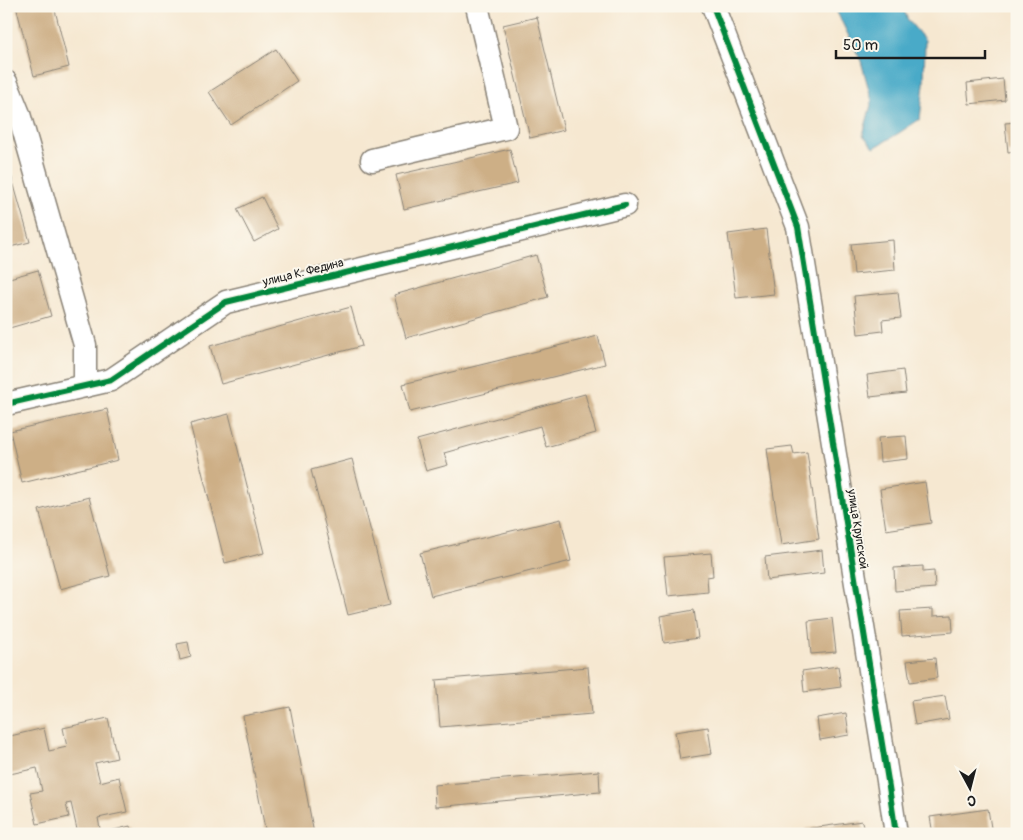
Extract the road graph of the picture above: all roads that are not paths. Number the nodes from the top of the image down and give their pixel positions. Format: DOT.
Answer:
graph roads {
  1 [pos="477,6"];
  2 [pos="714,6"];
  3 [pos="6,82"];
  4 [pos="372,160"];
  5 [pos="625,205"];
  6 [pos="85,386"];
  7 [pos="6,404"];
  8 [pos="896,834"];
  1 -- 4 [label="street"];
  2 -- 8 [label="street, улица Крупской"];
  3 -- 6 [label="street"];
  5 -- 6 [label="street, улица К. Федина"];
  6 -- 7 [label="street, улица К. Федина"];
}
